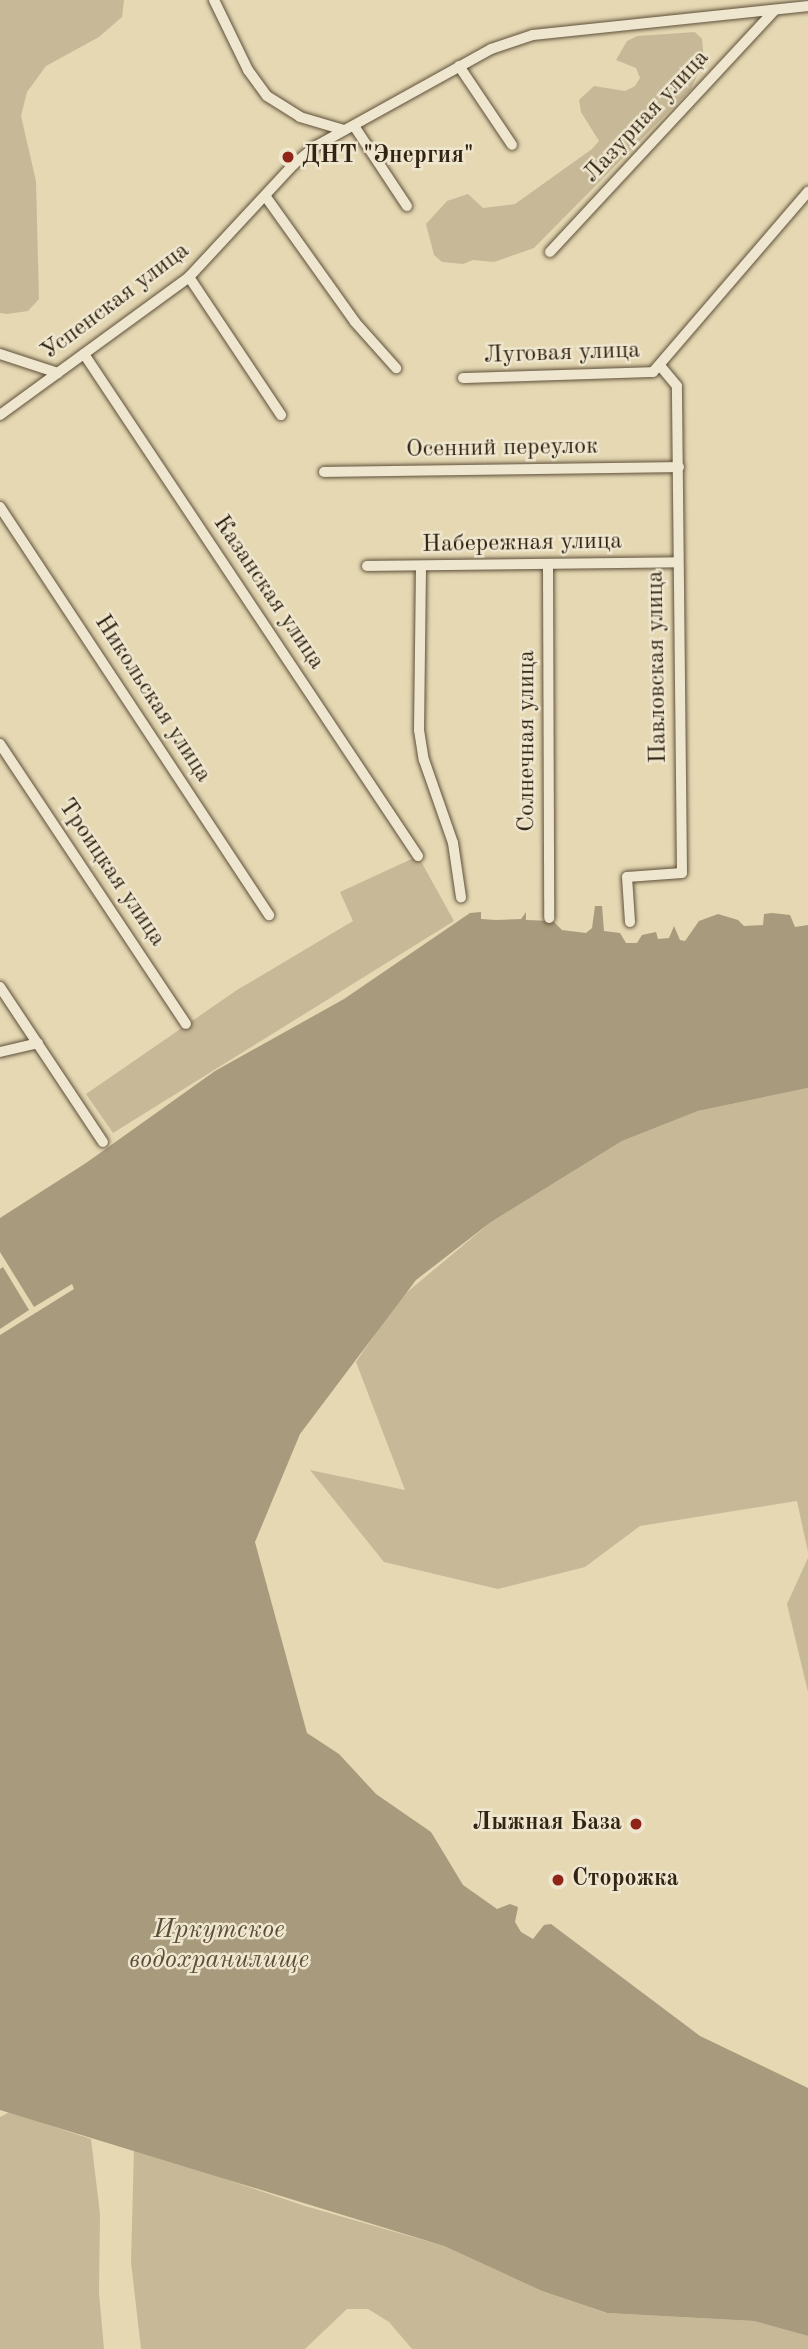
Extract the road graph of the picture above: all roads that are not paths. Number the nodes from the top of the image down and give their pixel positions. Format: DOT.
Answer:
graph roads {
  1 [pos="214,0"];
  2 [pos="808,6"];
  3 [pos="775,10"];
  4 [pos="459,66"];
  5 [pos="349,128"];
  6 [pos="512,145"];
  7 [pos="808,192"];
  8 [pos="266,197"];
  9 [pos="407,206"];
  10 [pos="550,251"];
  11 [pos="189,277"];
  12 [pos="0,354"];
  13 [pos="84,354"];
  14 [pos="660,366"];
  15 [pos="396,368"];
  16 [pos="58,373"];
  17 [pos="463,377"];
  18 [pos="0,415"];
  19 [pos="281,415"];
  20 [pos="679,467"];
  21 [pos="324,472"];
  22 [pos="0,507"];
  23 [pos="678,562"];
  24 [pos="548,564"];
  25 [pos="367,566"];
  26 [pos="421,567"];
  27 [pos="0,744"];
  28 [pos="418,856"];
  29 [pos="461,897"];
  30 [pos="269,915"];
  31 [pos="549,918"];
  32 [pos="630,922"];
  33 [pos="0,987"];
  34 [pos="186,1024"];
  35 [pos="38,1043"];
  36 [pos="0,1052"];
  37 [pos="103,1142"];
  1 -- 5 [label="street"];
  2 -- 3 [label="street, Успенская улица"];
  3 -- 4 [label="street, Успенская улица"];
  3 -- 10 [label="street, Лазурная улица"];
  4 -- 5 [label="street, Успенская улица"];
  4 -- 6 [label="street"];
  5 -- 8 [label="street, Успенская улица"];
  5 -- 9 [label="street"];
  7 -- 14 [label="street"];
  8 -- 11 [label="street, Успенская улица"];
  8 -- 15 [label="street"];
  11 -- 13 [label="street, Успенская улица"];
  11 -- 19 [label="street"];
  12 -- 16 [label="street"];
  13 -- 16 [label="street, Успенская улица"];
  13 -- 28 [label="street, Казанская улица"];
  14 -- 17 [label="street, Луговая улица"];
  14 -- 20 [label="street, Павловская улица"];
  16 -- 18 [label="street, Успенская улица"];
  20 -- 21 [label="street, Осенний переулок"];
  20 -- 23 [label="street, Павловская улица"];
  22 -- 30 [label="street, Никольская улица"];
  23 -- 24 [label="street, Набережная улица"];
  23 -- 32 [label="street, Павловская улица"];
  24 -- 26 [label="street, Набережная улица"];
  24 -- 31 [label="street, Солнечная улица"];
  25 -- 26 [label="street, Набережная улица"];
  26 -- 29 [label="street"];
  27 -- 34 [label="street, Троицкая улица"];
  33 -- 35 [label="street"];
  35 -- 36 [label="street"];
  35 -- 37 [label="street"];
}
